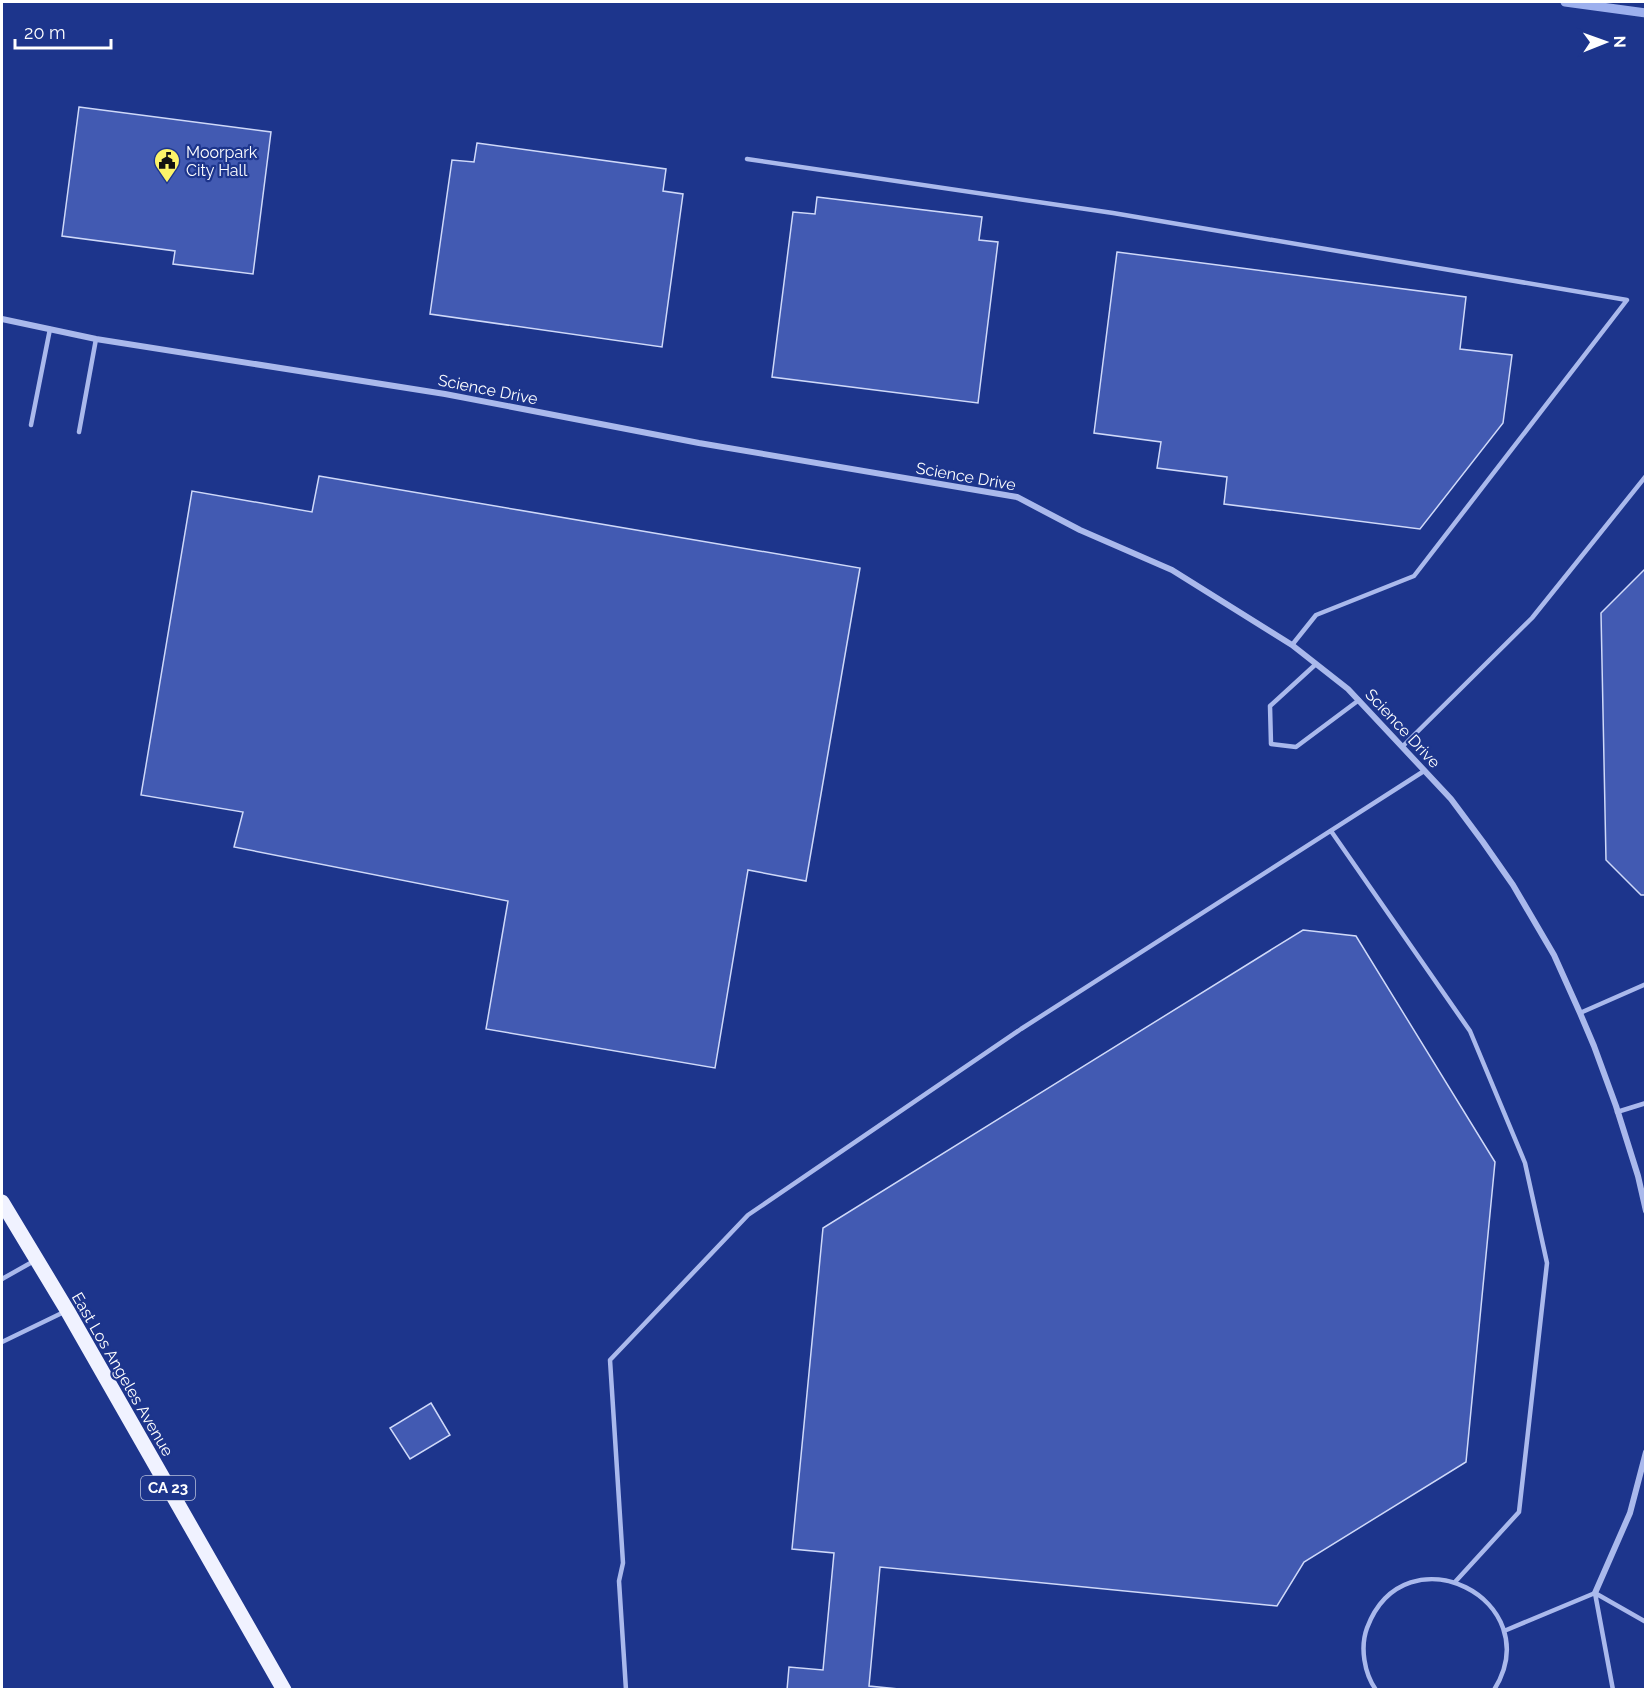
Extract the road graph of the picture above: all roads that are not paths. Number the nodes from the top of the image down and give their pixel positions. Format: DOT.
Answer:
graph roads {
  1 [pos="747,159"];
  2 [pos="2,319"];
  3 [pos="50,329"];
  4 [pos="96,339"];
  5 [pos="32,425"];
  6 [pos="79,432"];
  7 [pos="1646,476"];
  8 [pos="1292,645"];
  9 [pos="1316,664"];
  10 [pos="1359,700"];
  11 [pos="1402,747"];
  12 [pos="1424,771"];
  13 [pos="1331,831"];
  14 [pos="1646,984"];
  15 [pos="1580,1013"];
  16 [pos="1646,1102"];
  17 [pos="1617,1112"];
  18 [pos="2,1202"];
  19 [pos="1646,1212"];
  20 [pos="36,1260"];
  21 [pos="2,1279"];
  22 [pos="67,1310"];
  23 [pos="2,1342"];
  24 [pos="1646,1452"];
  25 [pos="1455,1582"];
  26 [pos="1595,1593"];
  27 [pos="1646,1622"];
  28 [pos="1504,1631"];
  29 [pos="284,1689"];
  30 [pos="626,1689"];
  31 [pos="1376,1689"];
  32 [pos="1494,1689"];
  33 [pos="1613,1689"];
  1 -- 8 [label="lane"];
  2 -- 3 [label="street, Science Drive"];
  3 -- 4 [label="street, Science Drive"];
  3 -- 5 [label="lane"];
  4 -- 6 [label="lane"];
  4 -- 8 [label="street, Science Drive"];
  7 -- 11 [label="lane"];
  8 -- 9 [label="street, Science Drive"];
  9 -- 10 [label="street, Science Drive"];
  9 -- 10 [label="lane"];
  10 -- 11 [label="street, Science Drive"];
  11 -- 12 [label="street, Science Drive"];
  12 -- 13 [label="lane"];
  12 -- 15 [label="street, Science Drive"];
  13 -- 25 [label="lane"];
  13 -- 30 [label="lane"];
  14 -- 15 [label="lane"];
  15 -- 17 [label="street, Science Drive"];
  16 -- 17 [label="lane"];
  17 -- 19 [label="street, Science Drive"];
  18 -- 20 [label="main road, East Los Angeles Avenue / CA 23"];
  20 -- 21 [label="lane"];
  20 -- 22 [label="main road, East Los Angeles Avenue / CA 23"];
  22 -- 23 [label="lane"];
  22 -- 29 [label="main road, East Los Angeles Avenue / CA 23"];
  24 -- 26 [label="street"];
  25 -- 28 [label="lane"];
  25 -- 31 [label="lane"];
  26 -- 27 [label="lane"];
  26 -- 28 [label="lane"];
  26 -- 33 [label="lane"];
  28 -- 32 [label="lane"];
}
